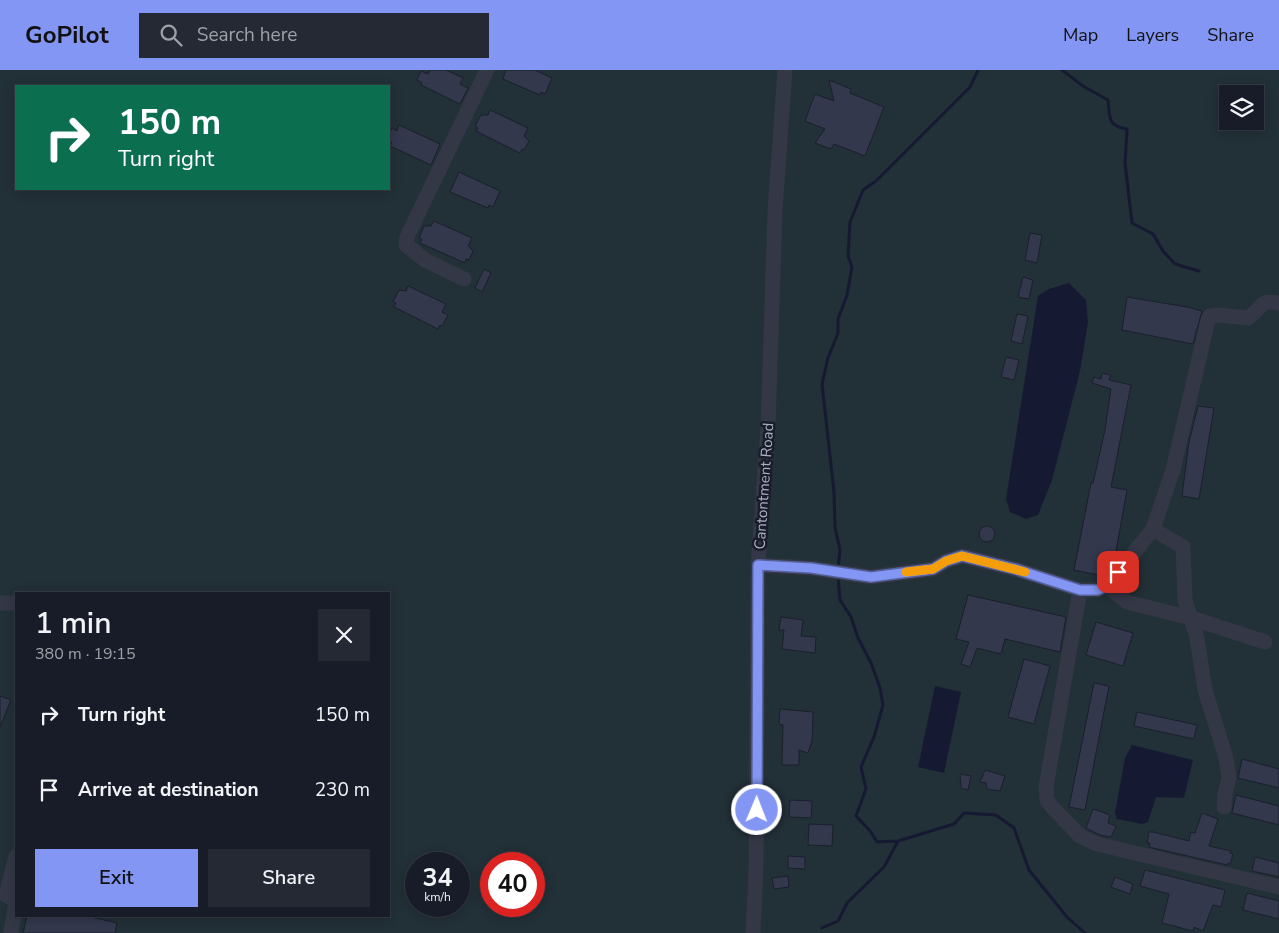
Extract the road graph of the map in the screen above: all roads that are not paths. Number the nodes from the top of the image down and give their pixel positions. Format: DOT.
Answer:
graph roads {
  1 [pos="487,70"];
  2 [pos="784,70"];
  3 [pos="464,279"];
  4 [pos="1279,303"];
  5 [pos="1153,529"];
  6 [pos="758,565"];
  7 [pos="1106,586"];
  8 [pos="1080,590"];
  9 [pos="0,603"];
  10 [pos="15,603"];
  11 [pos="1191,618"];
  12 [pos="1265,642"];
  13 [pos="1224,808"];
  14 [pos="15,859"];
  15 [pos="1279,888"];
  16 [pos="3,894"];
  17 [pos="15,900"];
  18 [pos="15,907"];
  19 [pos="11,933"];
  20 [pos="753,933"];
  1 -- 3 [label="street"];
  2 -- 6 [label="street, Cantontment Road"];
  4 -- 5 [label="street"];
  5 -- 7 [label="street"];
  5 -- 11 [label="street"];
  6 -- 8 [label="street"];
  6 -- 20 [label="street, Cantontment Road"];
  7 -- 8 [label="street"];
  7 -- 11 [label="street"];
  8 -- 15 [label="street"];
  9 -- 10 [label="street"];
  11 -- 12 [label="street"];
  11 -- 13 [label="street"];
  14 -- 16 [label="street"];
  16 -- 17 [label="street"];
  18 -- 19 [label="street"];
}
